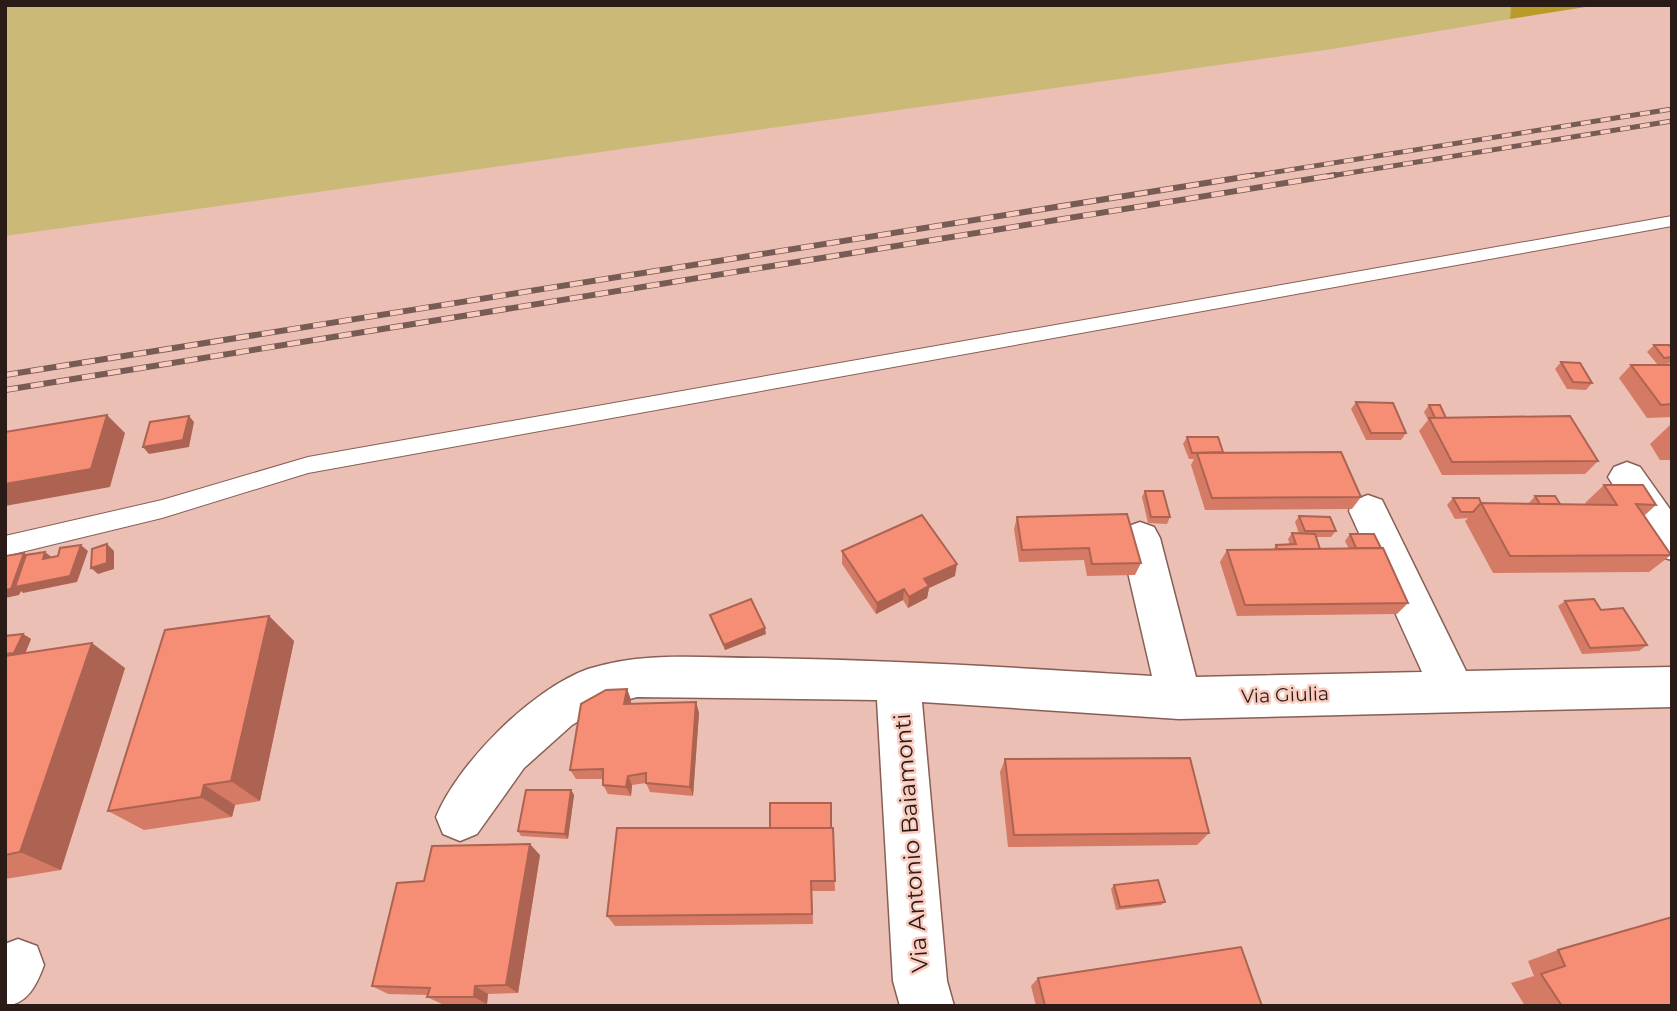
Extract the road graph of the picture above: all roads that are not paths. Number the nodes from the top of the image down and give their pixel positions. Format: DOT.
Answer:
graph roads {
  1 [pos="1672,221"];
  2 [pos="1627,477"];
  3 [pos="1368,511"];
  4 [pos="1140,538"];
  5 [pos="1672,544"];
  6 [pos="5,546"];
  7 [pos="898,680"];
  8 [pos="1672,687"];
  9 [pos="1452,691"];
  10 [pos="1179,698"];
  11 [pos="460,817"];
  12 [pos="927,1006"];
  1 -- 6 [label="lane"];
  2 -- 5 [label="street"];
  3 -- 9 [label="street"];
  4 -- 10 [label="street"];
  7 -- 10 [label="street, Via Giulia"];
  7 -- 11 [label="street, Via Giulia"];
  7 -- 12 [label="street, Via Antonio Baiamonti"];
  8 -- 9 [label="street, Via Giulia"];
  9 -- 10 [label="street, Via Giulia"];
}
